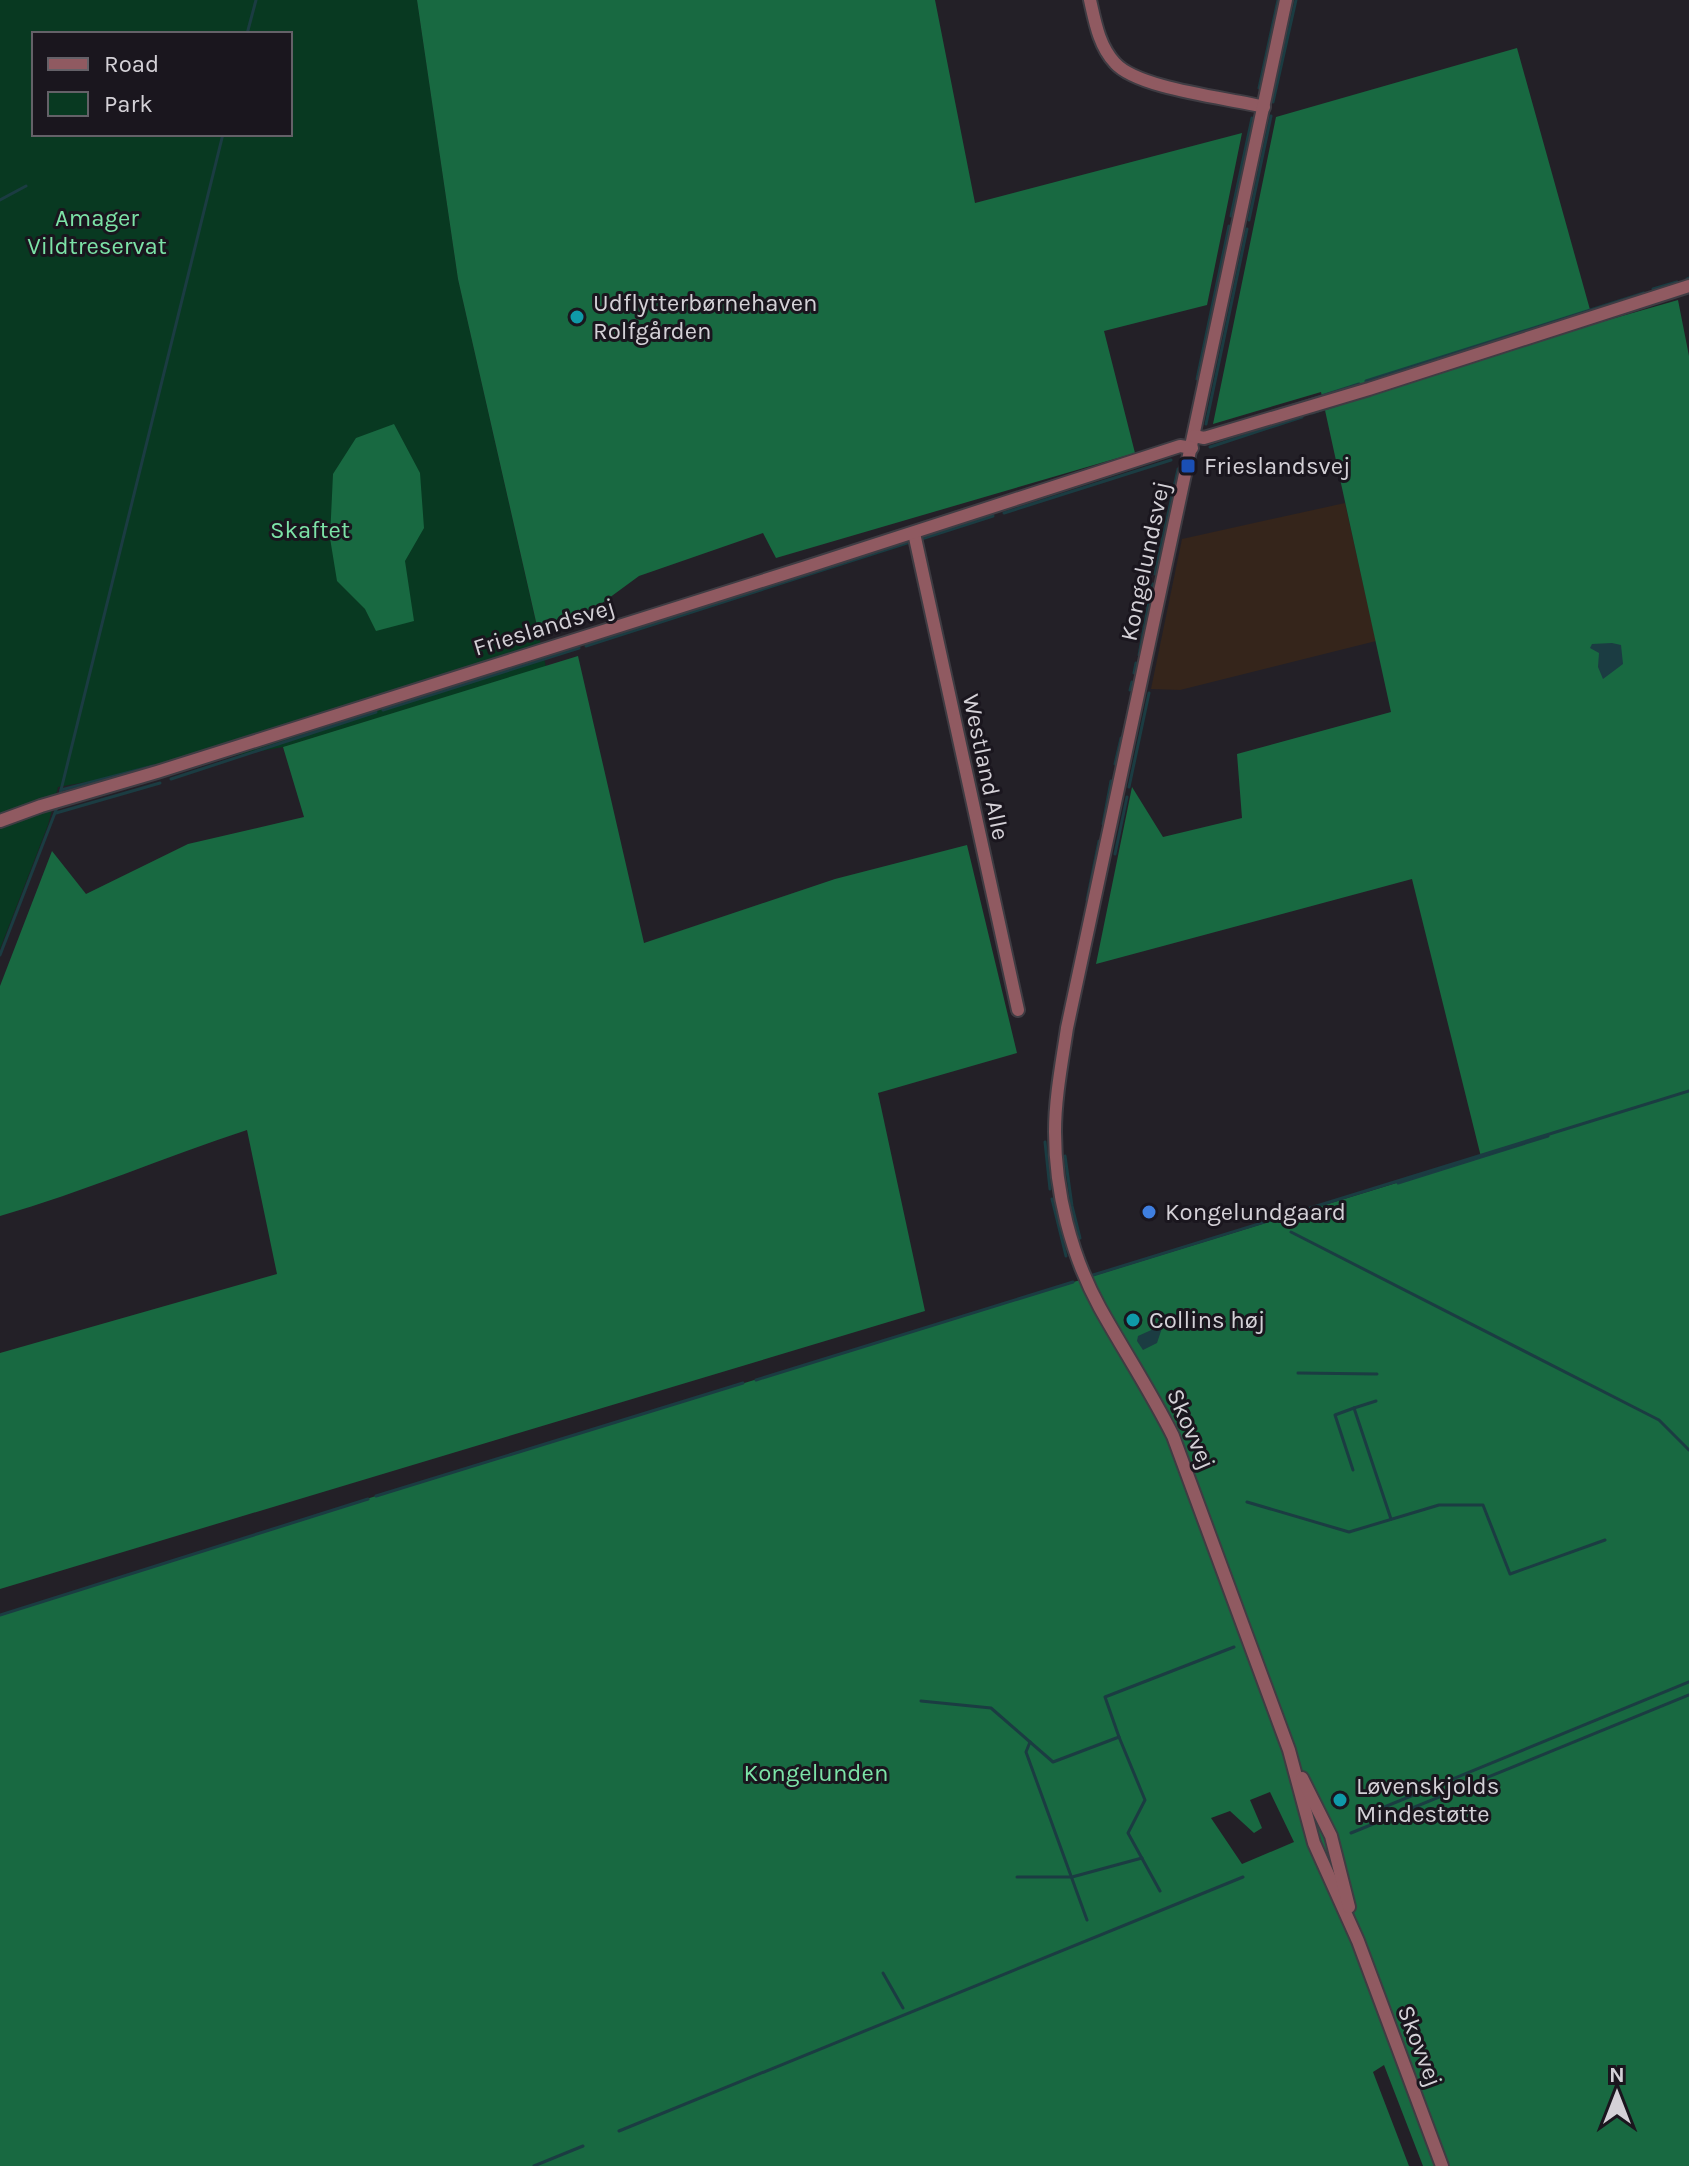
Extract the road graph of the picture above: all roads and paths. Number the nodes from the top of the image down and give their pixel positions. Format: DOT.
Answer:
graph roads {
  1 [pos="1090,0"];
  2 [pos="1286,0"];
  3 [pos="1264,107"];
  4 [pos="1689,286"];
  5 [pos="1193,442"];
  6 [pos="914,533"];
  7 [pos="0,821"];
  8 [pos="1018,1010"];
  9 [pos="1055,1131"];
  10 [pos="1442,2166"];
  1 -- 3 [label="street"];
  2 -- 3 [label="street, Kongelundsvej"];
  3 -- 5 [label="street, Kongelundsvej"];
  4 -- 5 [label="street, Frieslandsvej"];
  5 -- 6 [label="street, Frieslandsvej"];
  5 -- 9 [label="street, Kongelundsvej"];
  6 -- 7 [label="street, Frieslandsvej"];
  6 -- 8 [label="street, Westland Alle"];
  9 -- 10 [label="street, Skovvej"];
}
